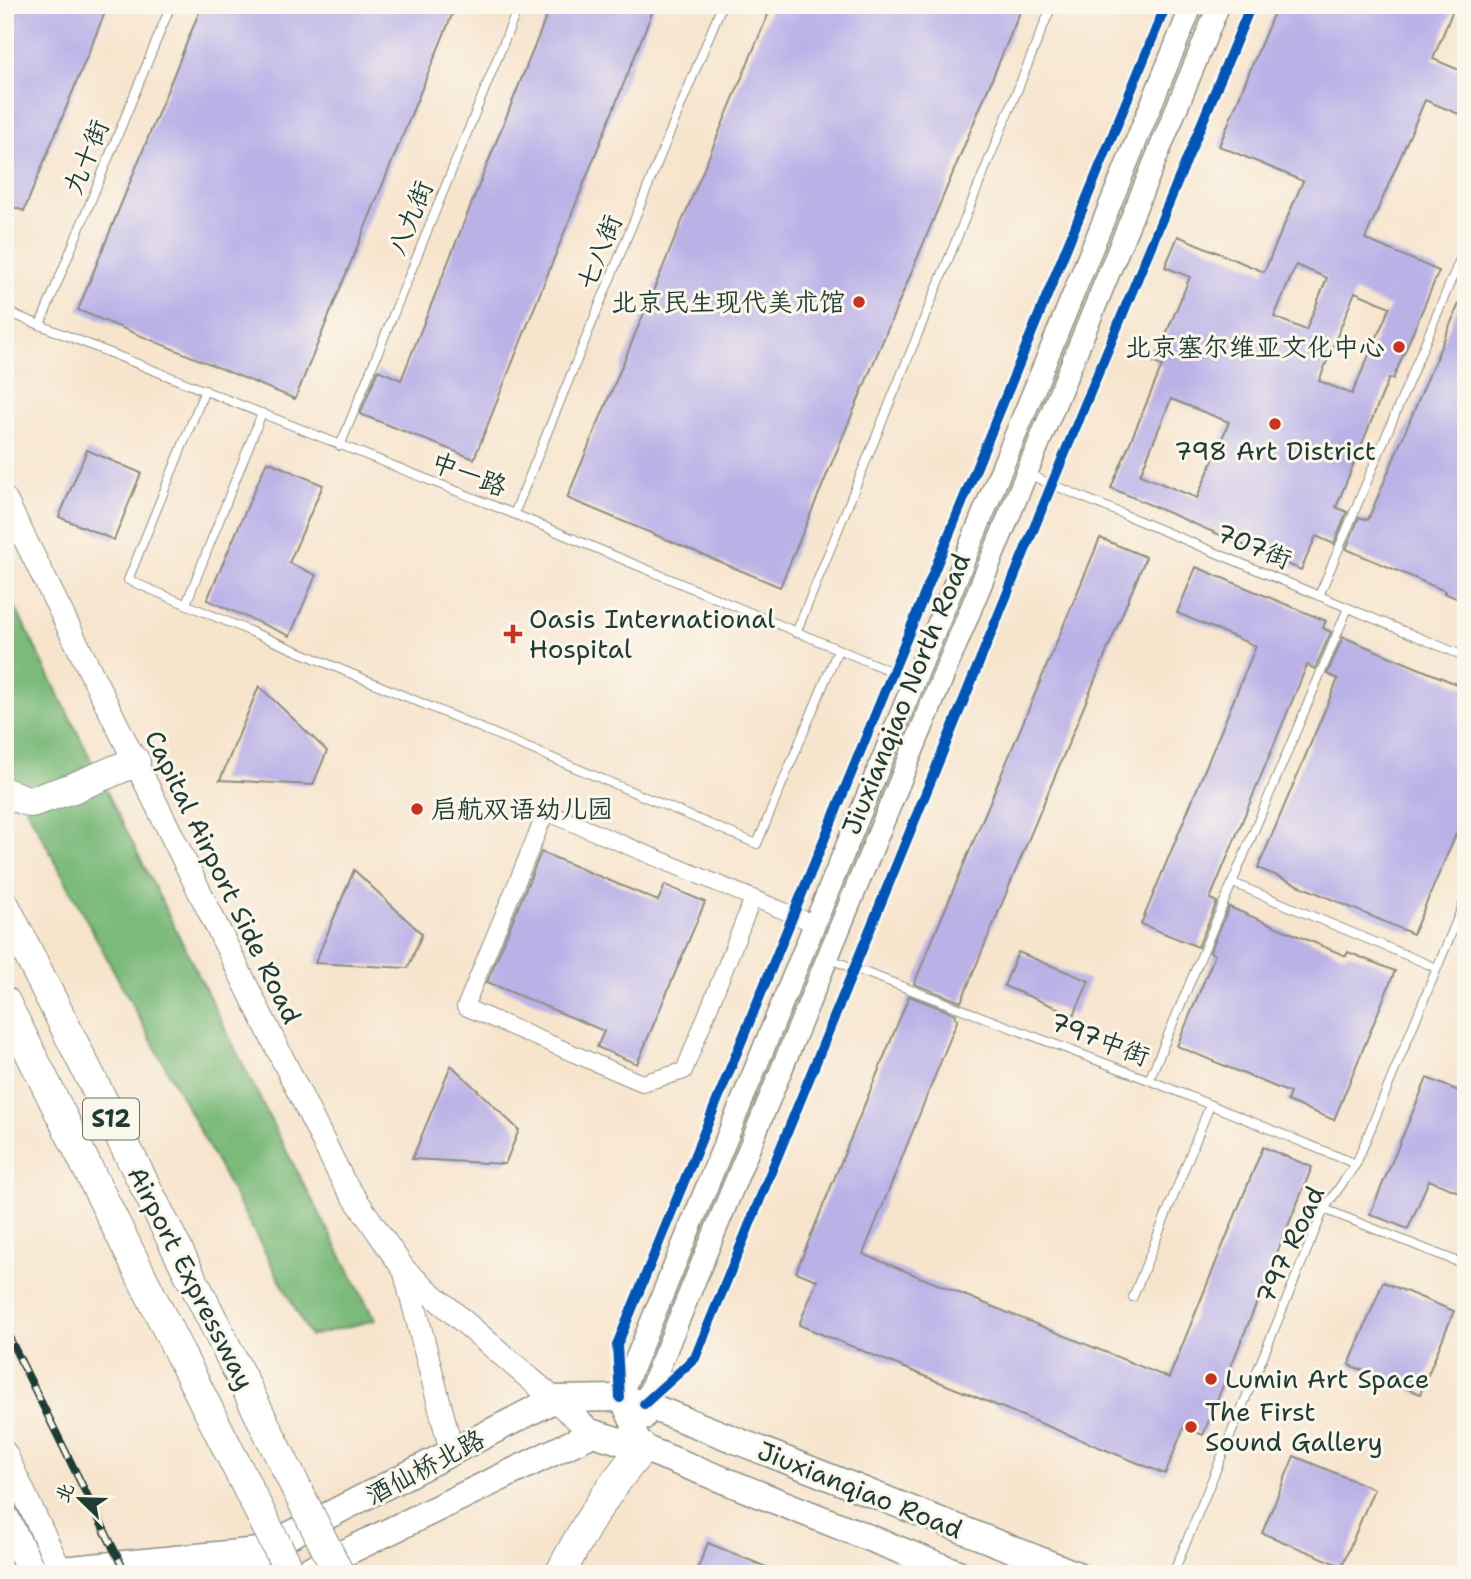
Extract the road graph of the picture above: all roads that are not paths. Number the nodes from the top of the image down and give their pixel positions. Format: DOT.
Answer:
graph roads {
  1 [pos="171,5"];
  2 [pos="520,5"];
  3 [pos="722,5"];
  4 [pos="1052,5"];
  5 [pos="1192,5"];
  6 [pos="1219,5"];
  7 [pos="1466,245"];
  8 [pos="5,311"];
  9 [pos="40,325"];
  10 [pos="205,390"];
  11 [pos="262,414"];
  12 [pos="340,446"];
  13 [pos="1027,474"];
  14 [pos="5,499"];
  15 [pos="514,514"];
  16 [pos="1319,596"];
  17 [pos="186,604"];
  18 [pos="1348,608"];
  19 [pos="796,633"];
  20 [pos="838,650"];
  21 [pos="1466,657"];
  22 [pos="915,681"];
  23 [pos="135,762"];
  24 [pos="5,793"];
  25 [pos="1233,883"];
  26 [pos="753,898"];
  27 [pos="1466,898"];
  28 [pos="5,907"];
  29 [pos="815,924"];
  30 [pos="827,958"];
  31 [pos="1437,968"];
  32 [pos="5,1002"];
  33 [pos="1149,1080"];
  34 [pos="1210,1105"];
  35 [pos="1356,1164"];
  36 [pos="1324,1209"];
  37 [pos="1466,1265"];
  38 [pos="405,1271"];
  39 [pos="1133,1297"];
  40 [pos="555,1399"];
  41 [pos="632,1401"];
  42 [pos="593,1433"];
  43 [pos="643,1448"];
  44 [pos="452,1452"];
  45 [pos="5,1453"];
  46 [pos="5,1518"];
  47 [pos="259,1552"];
  48 [pos="61,1572"];
  49 [pos="33,1574"];
  50 [pos="214,1574"];
  51 [pos="291,1574"];
  52 [pos="301,1574"];
  53 [pos="339,1574"];
  54 [pos="560,1574"];
  55 [pos="960,1574"];
  56 [pos="1076,1574"];
  57 [pos="1173,1574"];
  1 -- 9 [label="lane, 九十街"];
  2 -- 12 [label="lane, 八九街"];
  3 -- 15 [label="lane, 七八街"];
  4 -- 19 [label="lane"];
  5 -- 22 [label="street, Jiuxianqiao North Road"];
  6 -- 13 [label="street, Jiuxianqiao North Road"];
  7 -- 16 [label="lane"];
  8 -- 9 [label="lane, 中一路"];
  9 -- 10 [label="lane, 中一路"];
  10 -- 11 [label="lane, 中一路"];
  10 -- 17 [label="lane"];
  11 -- 12 [label="lane, 中一路"];
  11 -- 17 [label="lane"];
  12 -- 15 [label="lane, 中一路"];
  13 -- 16 [label="lane, 707街"];
  13 -- 30 [label="street, Jiuxianqiao North Road"];
  14 -- 23 [label="main road, Capital Airport Side Road"];
  15 -- 19 [label="lane, 中一路"];
  16 -- 18 [label="lane, 707街"];
  17 -- 20 [label="lane"];
  18 -- 21 [label="lane, 707街"];
  18 -- 25 [label="lane"];
  19 -- 20 [label="lane, 中一路"];
  20 -- 22 [label="lane, 中一路"];
  22 -- 29 [label="street, Jiuxianqiao North Road"];
  23 -- 24 [label="highway"];
  23 -- 38 [label="main road, Capital Airport Side Road"];
  25 -- 31 [label="lane"];
  25 -- 33 [label="lane"];
  26 -- 26 [label="street"];
  26 -- 29 [label="street"];
  27 -- 31 [label="lane, 797 Road"];
  28 -- 53 [label="highway, Airport Expressway / S12, bridge"];
  29 -- 41 [label="street, Jiuxianqiao North Road"];
  30 -- 33 [label="lane, 797中街"];
  30 -- 41 [label="street, Jiuxianqiao North Road"];
  31 -- 35 [label="lane, 797 Road"];
  32 -- 51 [label="highway, Airport Expressway / S12, bridge"];
  33 -- 34 [label="lane, 797中街"];
  34 -- 35 [label="lane, 797中街"];
  34 -- 39 [label="lane"];
  35 -- 36 [label="lane, 797 Road"];
  36 -- 37 [label="lane"];
  36 -- 57 [label="lane, 797 Road"];
  38 -- 40 [label="main road"];
  38 -- 44 [label="main road"];
  40 -- 41 [label="main road, 酒仙桥北路"];
  40 -- 42 [label="main road"];
  40 -- 44 [label="main road, 酒仙桥北路"];
  41 -- 43 [label="street"];
  41 -- 56 [label="main road, Jiuxianqiao Road"];
  42 -- 43 [label="main road"];
  42 -- 52 [label="main road, 酒仙桥北路"];
  43 -- 54 [label="highway"];
  43 -- 55 [label="main road, Jiuxianqiao Road"];
  44 -- 47 [label="main road, 酒仙桥北路"];
  45 -- 48 [label="main road"];
  46 -- 49 [label="highway"];
  47 -- 48 [label="highway"];
  47 -- 50 [label="main road, 酒仙桥北路"];
}
